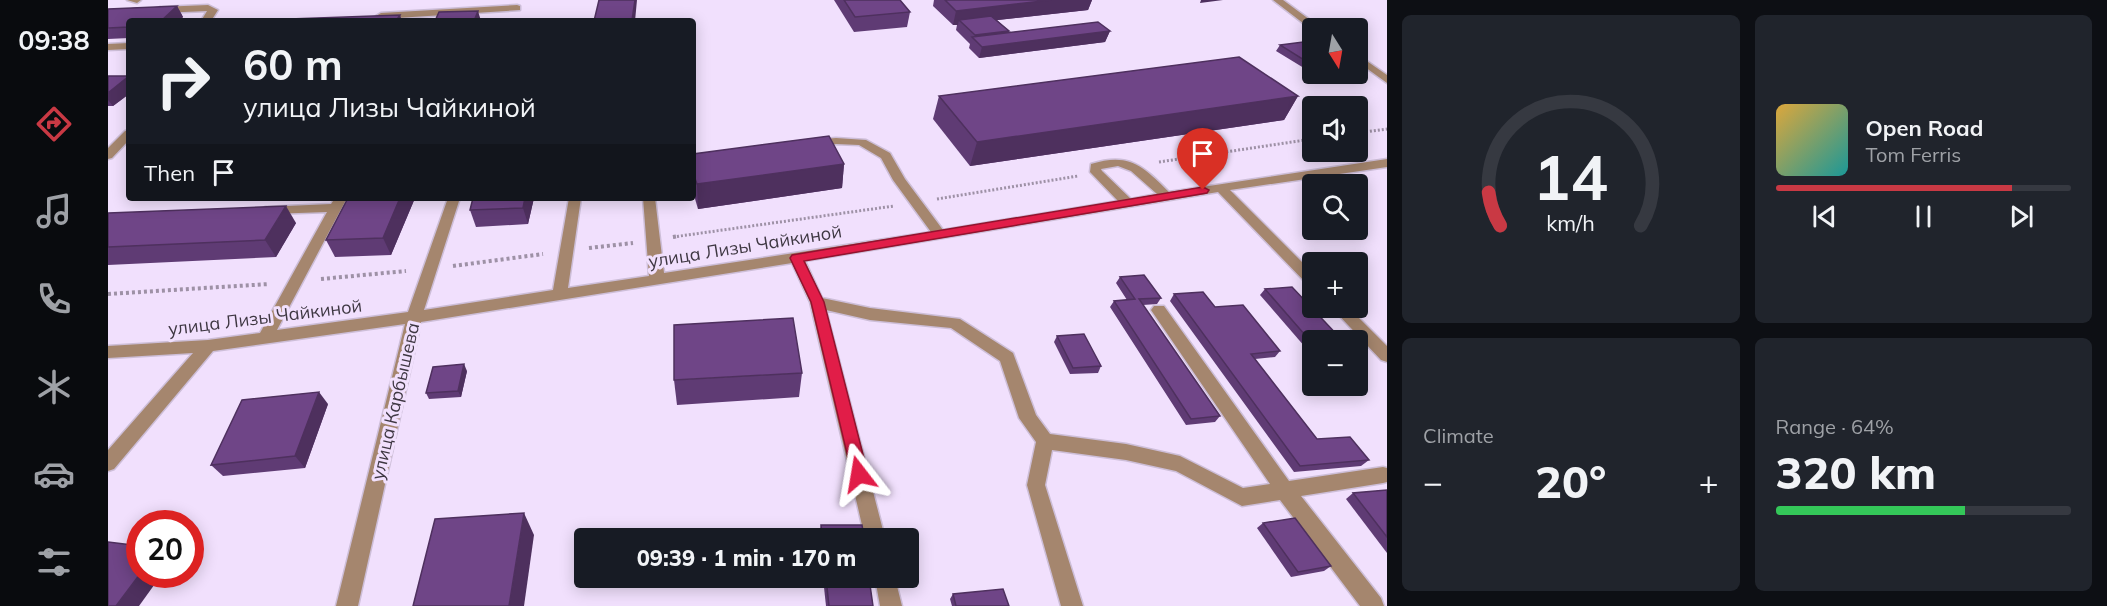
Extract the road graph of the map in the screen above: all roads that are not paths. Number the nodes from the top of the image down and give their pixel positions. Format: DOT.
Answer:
graph roads {
  1 [pos="131,0"];
  2 [pos="137,0"];
  3 [pos="1277,0"];
  4 [pos="518,4"];
  5 [pos="152,10"];
  6 [pos="373,16"];
  7 [pos="439,17"];
  8 [pos="208,18"];
  9 [pos="1302,18"];
  10 [pos="126,46"];
  11 [pos="108,47"];
  12 [pos="1368,66"];
  13 [pos="1387,80"];
  14 [pos="126,136"];
  15 [pos="802,145"];
  16 [pos="108,155"];
  17 [pos="1387,163"];
  18 [pos="1221,188"];
  19 [pos="1167,196"];
  20 [pos="453,201"];
  21 [pos="574,201"];
  22 [pos="649,201"];
  23 [pos="338,203"];
  24 [pos="1128,203"];
  25 [pos="256,211"];
  26 [pos="940,235"];
  27 [pos="796,258"];
  28 [pos="1302,270"];
  29 [pos="657,279"];
  30 [pos="560,295"];
  31 [pos="817,302"];
  32 [pos="1159,310"];
  33 [pos="414,317"];
  34 [pos="1350,318"];
  35 [pos="266,338"];
  36 [pos="208,346"];
  37 [pos="108,352"];
  38 [pos="1387,356"];
  39 [pos="1045,441"];
  40 [pos="108,463"];
  41 [pos="1386,476"];
  42 [pos="1285,491"];
  43 [pos="873,528"];
  44 [pos="887,588"];
  45 [pos="347,606"];
  46 [pos="891,606"];
  47 [pos="1072,606"];
  48 [pos="1373,606"];
  1 -- 2 [label="street"];
  3 -- 9 [label="street"];
  4 -- 7 [label="street"];
  5 -- 8 [label="street"];
  6 -- 7 [label="street"];
  10 -- 11 [label="street"];
  12 -- 13 [label="street"];
  14 -- 16 [label="street"];
  15 -- 26 [label="street"];
  17 -- 18 [label="street, улица Лизы Чайкиной"];
  18 -- 19 [label="street, улица Лизы Чайкиной"];
  18 -- 28 [label="street"];
  19 -- 24 [label="street, улица Лизы Чайкиной"];
  19 -- 24 [label="street"];
  20 -- 33 [label="street, улица Карбышева"];
  21 -- 30 [label="street"];
  22 -- 29 [label="street"];
  23 -- 25 [label="street"];
  23 -- 35 [label="street"];
  24 -- 26 [label="street, улица Лизы Чайкиной"];
  26 -- 27 [label="street, улица Лизы Чайкиной"];
  27 -- 29 [label="street, улица Лизы Чайкиной"];
  27 -- 31 [label="street"];
  29 -- 30 [label="street, улица Лизы Чайкиной"];
  30 -- 33 [label="street, улица Лизы Чайкиной"];
  31 -- 39 [label="street"];
  31 -- 43 [label="street"];
  32 -- 42 [label="street"];
  33 -- 35 [label="street, улица Лизы Чайкиной"];
  33 -- 45 [label="street, улица Карбышева"];
  34 -- 38 [label="street"];
  35 -- 36 [label="street, улица Лизы Чайкиной"];
  36 -- 37 [label="street, улица Лизы Чайкиной"];
  36 -- 40 [label="street"];
  39 -- 42 [label="street"];
  39 -- 47 [label="street"];
  41 -- 42 [label="street"];
  42 -- 48 [label="street"];
  44 -- 46 [label="street"];
}
